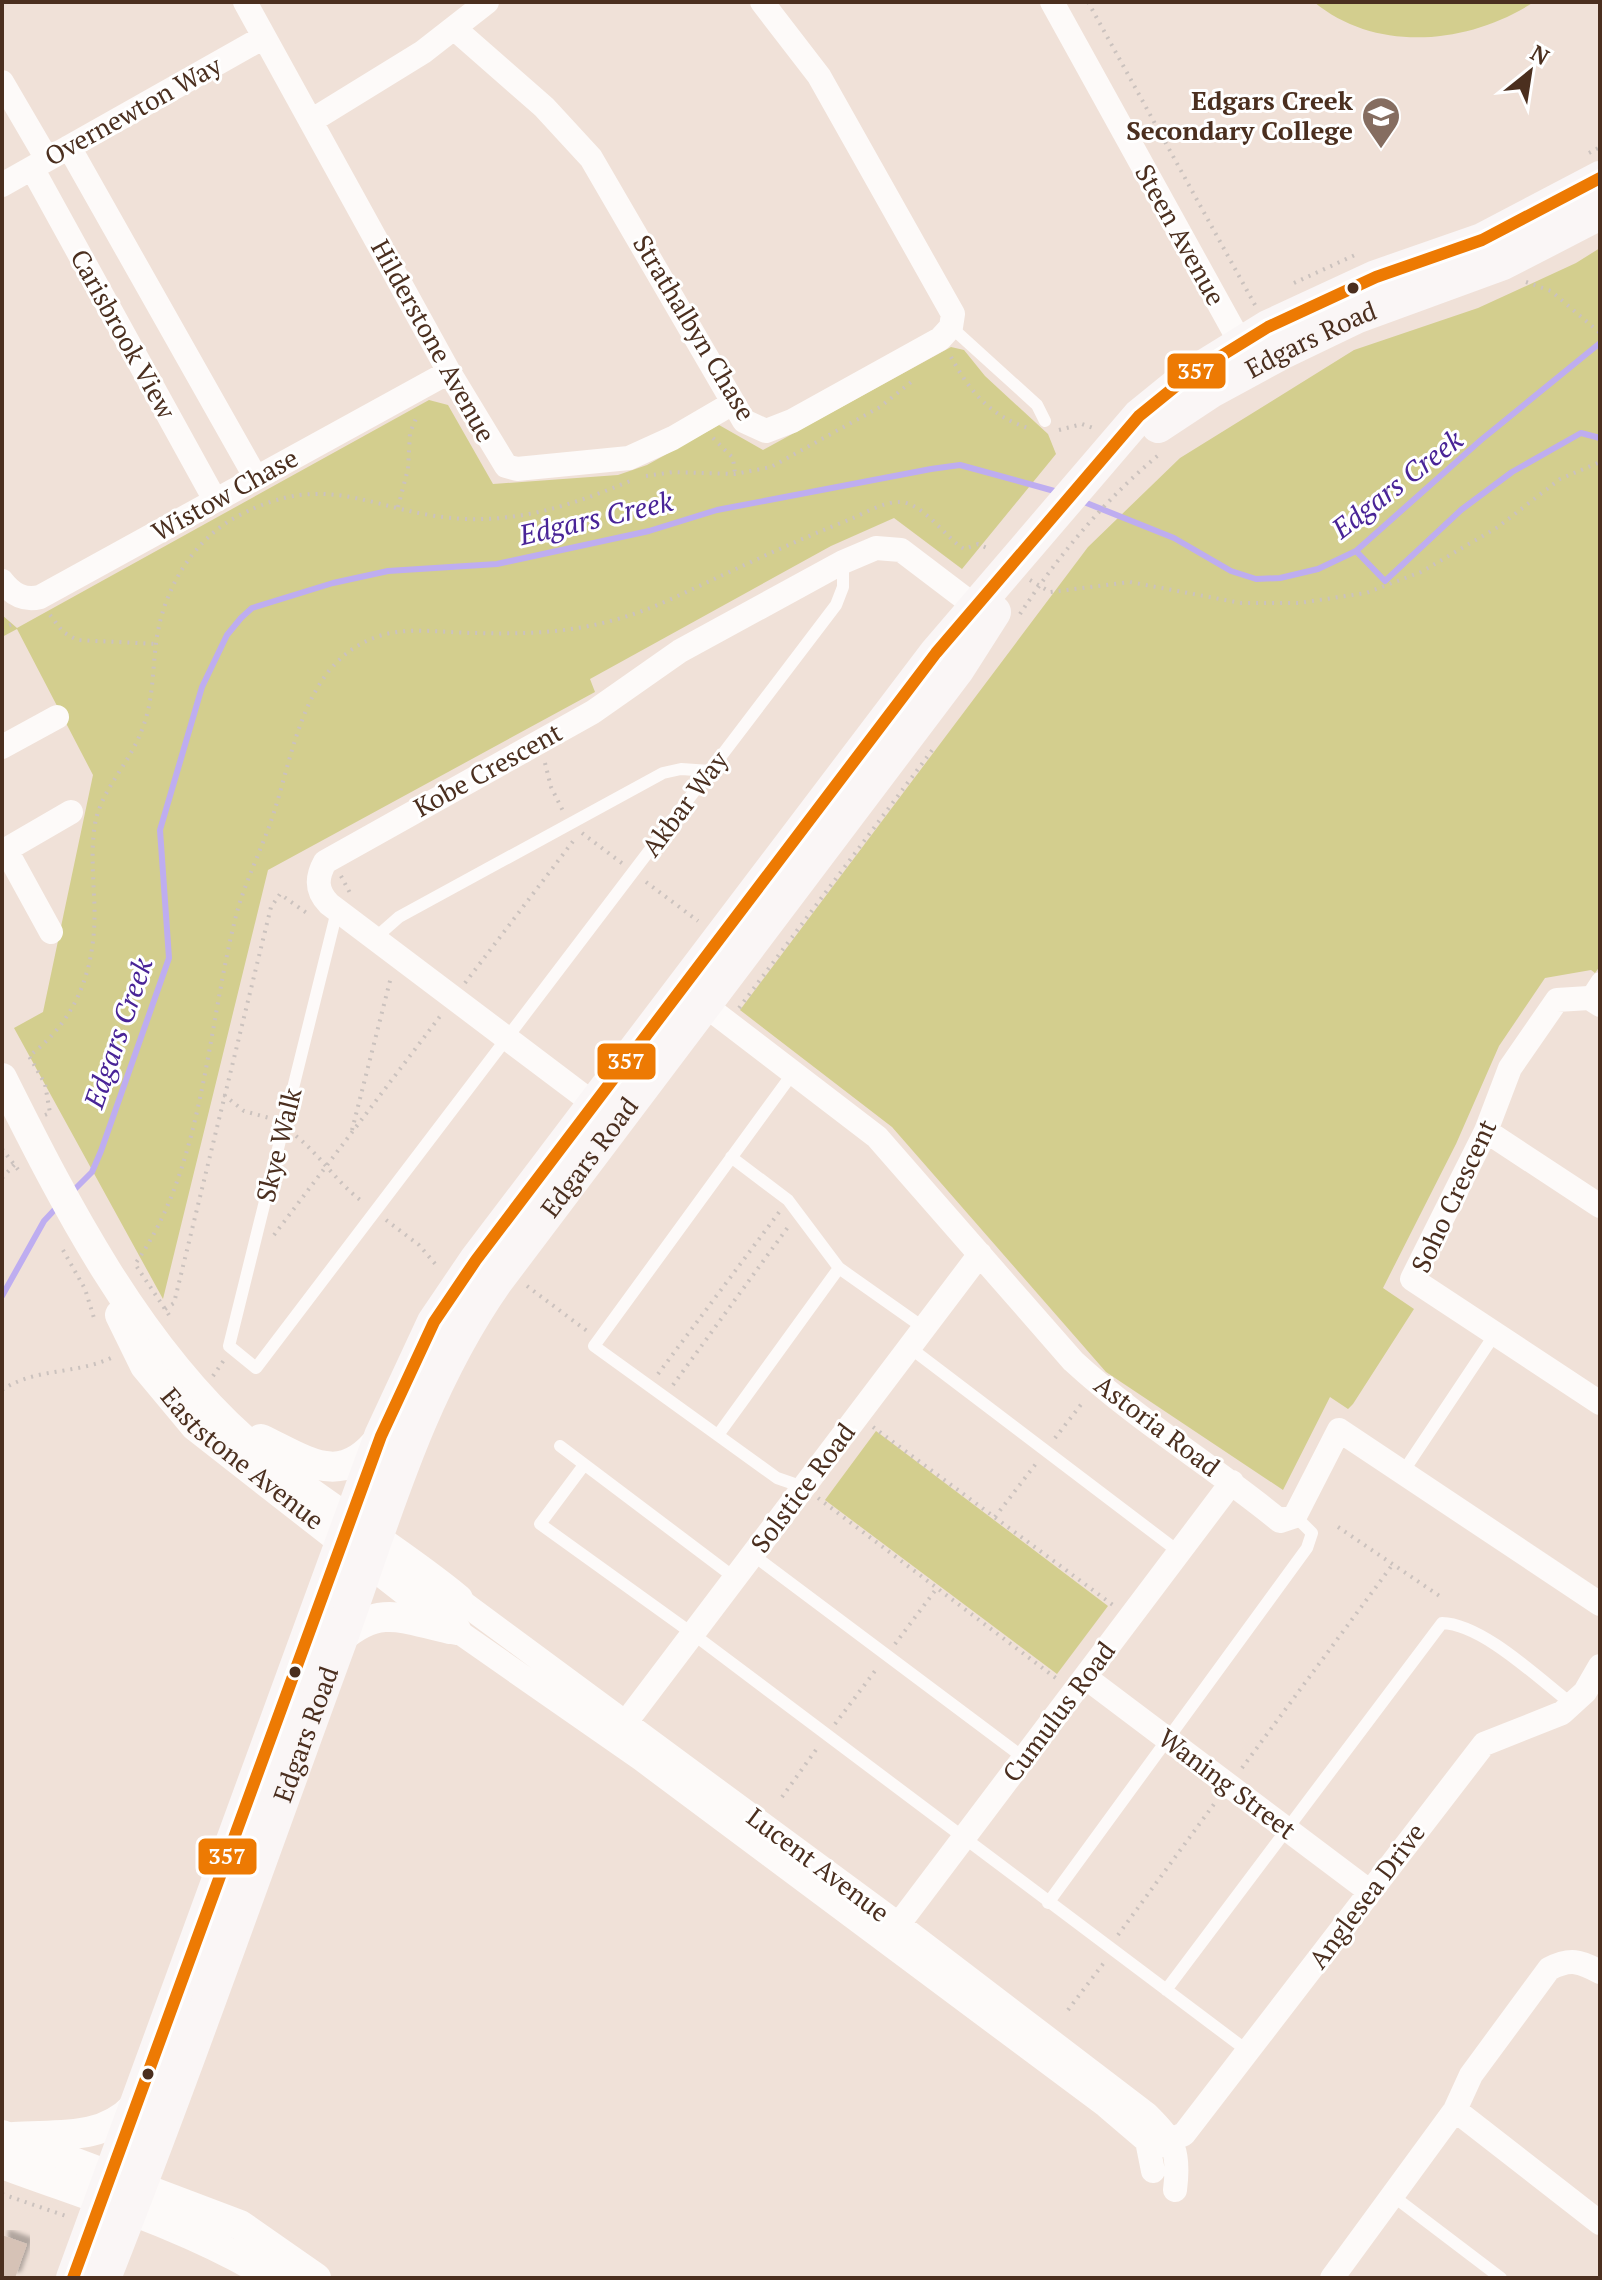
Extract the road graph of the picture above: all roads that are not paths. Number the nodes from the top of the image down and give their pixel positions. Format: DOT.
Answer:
graph roads {
  1 [pos="245,2"];
  2 [pos="487,2"];
  3 [pos="762,2"];
  4 [pos="1052,2"];
  5 [pos="455,29"];
  6 [pos="264,37"];
  7 [pos="2,82"];
  8 [pos="311,121"];
  9 [pos="69,147"];
  10 [pos="40,164"];
  11 [pos="1590,168"];
  12 [pos="2,185"];
  13 [pos="1600,213"];
  14 [pos="951,327"];
  15 [pos="1247,354"];
  16 [pos="449,372"];
  17 [pos="733,403"];
  18 [pos="1045,428"];
  19 [pos="256,478"];
  20 [pos="215,500"];
  21 [pos="1050,543"];
  22 [pos="843,562"];
  23 [pos="2,581"];
  24 [pos="976,607"];
  25 [pos="57,717"];
  26 [pos="2,747"];
  27 [pos="710,771"];
  28 [pos="71,812"];
  29 [pos="4,851"];
  30 [pos="337,911"];
  31 [pos="51,932"];
  32 [pos="374,939"];
  33 [pos="1596,995"];
  34 [pos="693,997"];
  35 [pos="507,1039"];
  36 [pos="793,1073"];
  37 [pos="2,1078"];
  38 [pos="594,1104"];
  39 [pos="1486,1131"];
  40 [pos="731,1157"];
  41 [pos="1600,1206"];
  42 [pos="89,1239"];
  43 [pos="980,1254"];
  44 [pos="839,1268"];
  45 [pos="1495,1334"];
  46 [pos="917,1338"];
  47 [pos="256,1368"];
  48 [pos="1600,1403"];
  49 [pos="209,1406"];
  50 [pos="718,1435"];
  51 [pos="381,1436"];
  52 [pos="560,1446"];
  53 [pos="584,1465"];
  54 [pos="1403,1472"];
  55 [pos="1232,1482"];
  56 [pos="803,1487"];
  57 [pos="1295,1516"];
  58 [pos="358,1540"];
  59 [pos="1179,1552"];
  60 [pos="753,1555"];
  61 [pos="735,1578"];
  62 [pos="458,1599"];
  63 [pos="1600,1604"];
  64 [pos="456,1630"];
  65 [pos="693,1634"];
  66 [pos="341,1638"];
  67 [pos="1600,1666"];
  68 [pos="1080,1684"];
  69 [pos="1573,1705"];
  70 [pos="626,1722"];
  71 [pos="1166,1738"];
  72 [pos="1024,1758"];
  73 [pos="1287,1829"];
  74 [pos="963,1839"];
  75 [pos="1369,1891"];
  76 [pos="1048,1903"];
  77 [pos="891,1933"];
  78 [pos="1600,1972"];
  79 [pos="1166,1990"];
  80 [pos="1249,2052"];
  81 [pos="134,2107"];
  82 [pos="1455,2110"];
  83 [pos="4,2145"];
  84 [pos="1159,2153"];
  85 [pos="1175,2190"];
  86 [pos="120,2192"];
  87 [pos="1393,2196"];
  88 [pos="1600,2223"];
  89 [pos="73,2278"];
  90 [pos="104,2278"];
  91 [pos="274,2278"];
  92 [pos="316,2278"];
  93 [pos="1332,2278"];
  94 [pos="1501,2278"];
  1 -- 6 [label="street, Hilderstone Avenue"];
  2 -- 5 [label="street"];
  3 -- 14 [label="street"];
  4 -- 15 [label="street, Steen Avenue"];
  5 -- 8 [label="street"];
  5 -- 17 [label="street, Strathalbyn Chase"];
  6 -- 8 [label="street, Hilderstone Avenue"];
  6 -- 9 [label="street, Overnewton Way"];
  7 -- 10 [label="street, Carisbrook View"];
  8 -- 16 [label="street, Hilderstone Avenue"];
  9 -- 10 [label="street, Overnewton Way"];
  9 -- 19 [label="street, Carisbrook View"];
  10 -- 12 [label="street, Overnewton Way"];
  10 -- 20 [label="street, Carisbrook View"];
  11 -- 15 [label="main road, Edgars Road"];
  13 -- 15 [label="main road, Edgars Road"];
  14 -- 17 [label="street, Strathalbyn Chase"];
  14 -- 18 [label="lane"];
  15 -- 21 [label="main road, Edgars Road"];
  16 -- 17 [label="street, Hilderstone Avenue"];
  16 -- 19 [label="street, Wistow Chase"];
  19 -- 20 [label="street, Wistow Chase"];
  20 -- 23 [label="street, Wistow Chase"];
  21 -- 24 [label="main road, Edgars Road"];
  21 -- 34 [label="main road, Edgars Road"];
  22 -- 24 [label="street, Kobe Crescent"];
  22 -- 27 [label="lane, Akbar Way"];
  22 -- 30 [label="street, Kobe Crescent"];
  24 -- 34 [label="main road, Edgars Road"];
  25 -- 26 [label="street"];
  27 -- 32 [label="lane"];
  27 -- 35 [label="lane, Akbar Way"];
  28 -- 29 [label="street"];
  29 -- 31 [label="street"];
  30 -- 32 [label="street, Kobe Crescent"];
  30 -- 47 [label="lane, Skye Walk"];
  32 -- 35 [label="street, Kobe Crescent"];
  33 -- 39 [label="street, Soho Crescent"];
  34 -- 36 [label="street, Astoria Road"];
  34 -- 38 [label="main road, Edgars Road"];
  34 -- 58 [label="main road, Edgars Road"];
  35 -- 38 [label="street, Kobe Crescent"];
  35 -- 47 [label="lane, Akbar Way"];
  36 -- 40 [label="lane"];
  36 -- 43 [label="street, Astoria Road"];
  37 -- 42 [label="street, Eaststone Avenue"];
  38 -- 51 [label="main road, Edgars Road"];
  39 -- 41 [label="street"];
  39 -- 45 [label="street, Soho Crescent"];
  40 -- 44 [label="lane"];
  40 -- 50 [label="lane"];
  42 -- 49 [label="street, Eaststone Avenue"];
  42 -- 58 [label="street, Eaststone Avenue"];
  43 -- 46 [label="street, Solstice Road"];
  43 -- 55 [label="street, Astoria Road"];
  44 -- 46 [label="lane"];
  44 -- 50 [label="lane"];
  45 -- 48 [label="street, Soho Crescent"];
  45 -- 54 [label="lane"];
  46 -- 56 [label="street, Solstice Road"];
  46 -- 59 [label="lane"];
  49 -- 51 [label="street"];
  49 -- 58 [label="street, Eaststone Avenue"];
  50 -- 56 [label="lane"];
  51 -- 58 [label="main road, Edgars Road"];
  52 -- 53 [label="lane"];
  53 -- 61 [label="lane"];
  53 -- 65 [label="lane"];
  54 -- 57 [label="street"];
  54 -- 63 [label="street"];
  55 -- 57 [label="street, Astoria Road"];
  55 -- 59 [label="street, Cumulus Road"];
  56 -- 60 [label="street, Solstice Road"];
  57 -- 71 [label="lane"];
  58 -- 62 [label="street, Eaststone Avenue"];
  58 -- 64 [label="street, Eaststone Avenue"];
  58 -- 66 [label="main road, Edgars Road"];
  58 -- 81 [label="main road, Edgars Road"];
  59 -- 68 [label="street, Cumulus Road"];
  60 -- 61 [label="street, Solstice Road"];
  60 -- 72 [label="lane"];
  61 -- 65 [label="street, Solstice Road"];
  62 -- 70 [label="street, Lucent Avenue"];
  64 -- 66 [label="street"];
  64 -- 77 [label="street, Lucent Avenue"];
  65 -- 70 [label="street, Solstice Road"];
  65 -- 74 [label="lane"];
  66 -- 86 [label="main road, Edgars Road"];
  67 -- 69 [label="street, Anglesea Drive"];
  68 -- 71 [label="street, Waning Street"];
  68 -- 72 [label="street, Cumulus Road"];
  69 -- 73 [label="lane"];
  69 -- 75 [label="street, Anglesea Drive"];
  70 -- 77 [label="street, Lucent Avenue"];
  71 -- 73 [label="street, Waning Street"];
  71 -- 76 [label="lane"];
  72 -- 74 [label="street, Cumulus Road"];
  73 -- 75 [label="street, Waning Street"];
  73 -- 79 [label="lane"];
  74 -- 76 [label="lane"];
  74 -- 77 [label="street, Cumulus Road"];
  75 -- 80 [label="street, Anglesea Drive"];
  76 -- 79 [label="lane"];
  77 -- 84 [label="street, Lucent Avenue"];
  78 -- 82 [label="street"];
  79 -- 80 [label="lane"];
  80 -- 84 [label="street, Anglesea Drive"];
  81 -- 83 [label="street"];
  81 -- 86 [label="main road, Edgars Road"];
  82 -- 87 [label="street"];
  82 -- 88 [label="street"];
  83 -- 86 [label="street"];
  84 -- 85 [label="street"];
  86 -- 89 [label="main road, Edgars Road"];
  86 -- 90 [label="main road, Edgars Road"];
  86 -- 91 [label="street"];
  86 -- 92 [label="street"];
  87 -- 93 [label="street"];
  87 -- 94 [label="lane"];
}
